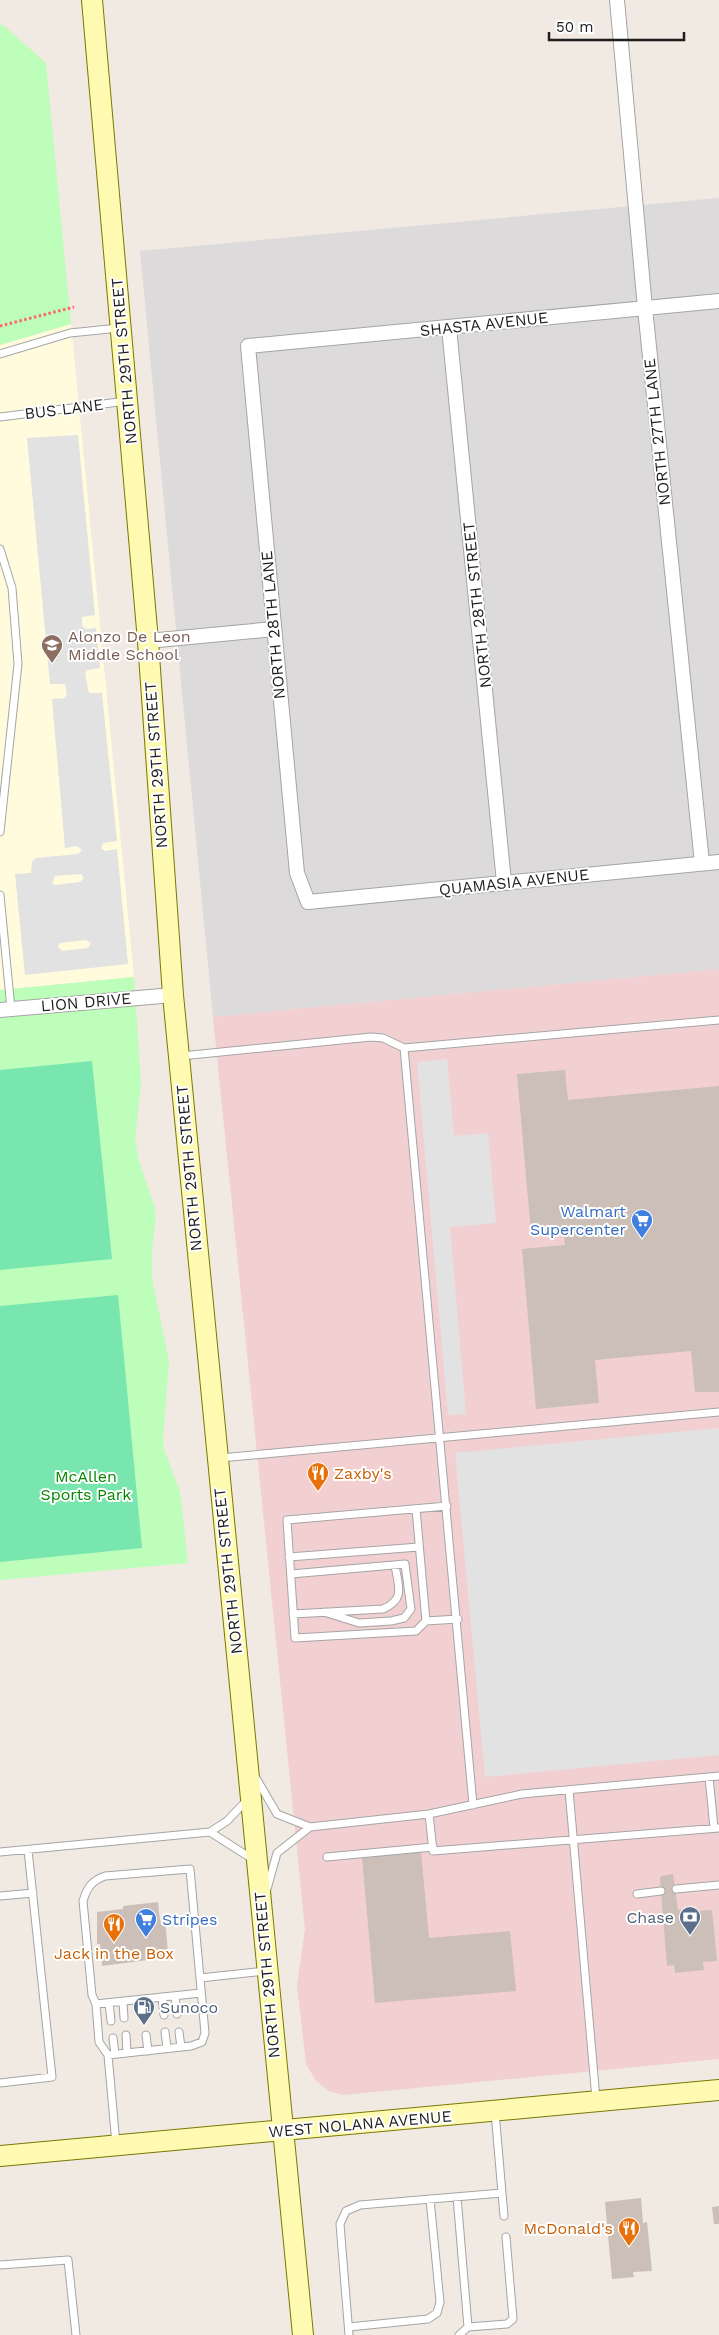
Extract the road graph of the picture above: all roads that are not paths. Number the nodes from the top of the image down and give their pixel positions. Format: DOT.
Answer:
graph roads {
  1 [pos="92,0"];
  2 [pos="617,0"];
  3 [pos="719,301"];
  4 [pos="645,308"];
  5 [pos="121,328"];
  6 [pos="449,328"];
  7 [pos="248,346"];
  8 [pos="0,354"];
  9 [pos="127,402"];
  10 [pos="0,417"];
  11 [pos="0,549"];
  12 [pos="274,629"];
  13 [pos="148,641"];
  14 [pos="0,832"];
  15 [pos="719,862"];
  16 [pos="702,864"];
  17 [pos="504,882"];
  18 [pos="0,895"];
  19 [pos="308,902"];
  20 [pos="173,995"];
  21 [pos="6,1009"];
  22 [pos="719,1020"];
  23 [pos="404,1048"];
  24 [pos="179,1057"];
  25 [pos="719,1412"];
  26 [pos="441,1437"];
  27 [pos="217,1458"];
  28 [pos="447,1506"];
  29 [pos="416,1508"];
  30 [pos="419,1547"];
  31 [pos="290,1557"];
  32 [pos="395,1565"];
  33 [pos="290,1574"];
  34 [pos="324,1612"];
  35 [pos="293,1614"];
  36 [pos="458,1619"];
  37 [pos="426,1621"];
  38 [pos="246,1763"];
  39 [pos="719,1776"];
  40 [pos="709,1777"];
  41 [pos="570,1790"];
  42 [pos="250,1797"];
  43 [pos="473,1805"];
  44 [pos="429,1814"];
  45 [pos="310,1827"];
  46 [pos="717,1828"];
  47 [pos="210,1832"];
  48 [pos="573,1840"];
  49 [pos="433,1847"];
  50 [pos="28,1850"];
  51 [pos="0,1852"];
  52 [pos="327,1856"];
  53 [pos="256,1861"];
  54 [pos="719,1885"];
  55 [pos="676,1889"];
  56 [pos="661,1891"];
  57 [pos="33,1893"];
  58 [pos="637,1894"];
  59 [pos="0,1896"];
  60 [pos="261,1911"];
  61 [pos="266,1971"];
  62 [pos="200,1978"];
  63 [pos="201,1993"];
  64 [pos="175,1996"];
  65 [pos="162,1998"];
  66 [pos="143,1999"];
  67 [pos="123,2001"];
  68 [pos="109,2003"];
  69 [pos="96,2004"];
  70 [pos="177,2014"];
  71 [pos="164,2015"];
  72 [pos="145,2017"];
  73 [pos="124,2018"];
  74 [pos="111,2021"];
  75 [pos="166,2032"];
  76 [pos="180,2032"];
  77 [pos="126,2035"];
  78 [pos="146,2035"];
  79 [pos="113,2038"];
  80 [pos="181,2046"];
  81 [pos="167,2048"];
  82 [pos="148,2051"];
  83 [pos="128,2053"];
  84 [pos="112,2054"];
  85 [pos="0,2083"];
  86 [pos="719,2090"];
  87 [pos="596,2102"];
  88 [pos="495,2112"];
  89 [pos="282,2131"];
  90 [pos="116,2146"];
  91 [pos="0,2156"];
  92 [pos="502,2193"];
  93 [pos="457,2197"];
  94 [pos="430,2199"];
  95 [pos="504,2216"];
  96 [pos="506,2237"];
  97 [pos="0,2265"];
  98 [pos="349,2327"];
  99 [pos="468,2328"];
  100 [pos="76,2335"];
  101 [pos="303,2335"];
  102 [pos="350,2335"];
  103 [pos="459,2335"];
  1 -- 5 [label="street, NORTH 29TH STREET"];
  2 -- 4 [label="street, NORTH 27TH LANE"];
  3 -- 4 [label="street, SHASTA AVENUE"];
  4 -- 6 [label="street, SHASTA AVENUE"];
  4 -- 16 [label="street, NORTH 27TH LANE"];
  5 -- 8 [label="lane"];
  5 -- 9 [label="street, NORTH 29TH STREET"];
  6 -- 7 [label="street, SHASTA AVENUE"];
  6 -- 17 [label="street, NORTH 28TH STREET"];
  7 -- 12 [label="street, NORTH 28TH LANE"];
  9 -- 10 [label="lane, BUS LANE"];
  9 -- 13 [label="street, NORTH 29TH STREET"];
  11 -- 14 [label="lane"];
  12 -- 13 [label="street"];
  12 -- 19 [label="street, NORTH 28TH LANE"];
  13 -- 20 [label="street, NORTH 29TH STREET"];
  15 -- 16 [label="street, QUAMASIA AVENUE"];
  16 -- 17 [label="street, QUAMASIA AVENUE"];
  17 -- 19 [label="street, QUAMASIA AVENUE"];
  18 -- 21 [label="lane"];
  20 -- 21 [label="street, LION DRIVE"];
  20 -- 24 [label="street, NORTH 29TH STREET"];
  22 -- 23 [label="lane"];
  23 -- 24 [label="lane"];
  23 -- 26 [label="lane"];
  24 -- 27 [label="street, NORTH 29TH STREET"];
  25 -- 26 [label="lane"];
  26 -- 27 [label="lane"];
  26 -- 28 [label="lane"];
  27 -- 38 [label="street, NORTH 29TH STREET"];
  28 -- 29 [label="lane"];
  28 -- 36 [label="lane"];
  29 -- 30 [label="lane"];
  29 -- 31 [label="lane"];
  30 -- 31 [label="lane"];
  30 -- 37 [label="lane"];
  31 -- 33 [label="lane"];
  32 -- 33 [label="lane"];
  32 -- 34 [label="lane"];
  32 -- 34 [label="lane"];
  33 -- 35 [label="lane"];
  34 -- 35 [label="lane"];
  35 -- 37 [label="lane"];
  36 -- 37 [label="lane"];
  36 -- 43 [label="lane"];
  38 -- 42 [label="street, NORTH 29TH STREET"];
  38 -- 45 [label="lane"];
  39 -- 40 [label="lane"];
  40 -- 41 [label="lane"];
  40 -- 46 [label="lane"];
  41 -- 43 [label="lane"];
  41 -- 48 [label="lane"];
  42 -- 47 [label="lane"];
  42 -- 53 [label="street, NORTH 29TH STREET"];
  43 -- 44 [label="lane"];
  44 -- 45 [label="lane"];
  44 -- 49 [label="lane"];
  45 -- 60 [label="lane"];
  46 -- 48 [label="lane"];
  47 -- 50 [label="lane"];
  47 -- 53 [label="lane"];
  48 -- 49 [label="lane"];
  48 -- 87 [label="lane"];
  49 -- 52 [label="lane"];
  50 -- 51 [label="lane"];
  50 -- 57 [label="lane"];
  53 -- 60 [label="street, NORTH 29TH STREET"];
  54 -- 55 [label="lane"];
  56 -- 58 [label="lane"];
  57 -- 59 [label="lane"];
  57 -- 85 [label="lane"];
  60 -- 61 [label="street, NORTH 29TH STREET"];
  61 -- 62 [label="lane"];
  61 -- 89 [label="street, NORTH 29TH STREET"];
  62 -- 63 [label="lane"];
  62 -- 69 [label="lane"];
  63 -- 64 [label="lane"];
  63 -- 80 [label="lane"];
  64 -- 65 [label="lane"];
  64 -- 70 [label="lane"];
  65 -- 66 [label="lane"];
  65 -- 71 [label="lane"];
  66 -- 67 [label="lane"];
  66 -- 72 [label="lane"];
  67 -- 68 [label="lane"];
  67 -- 73 [label="lane"];
  68 -- 69 [label="lane"];
  68 -- 74 [label="lane"];
  69 -- 84 [label="lane"];
  75 -- 81 [label="lane"];
  76 -- 80 [label="lane"];
  77 -- 83 [label="lane"];
  78 -- 82 [label="lane"];
  79 -- 84 [label="lane"];
  80 -- 81 [label="lane"];
  81 -- 82 [label="lane"];
  82 -- 83 [label="lane"];
  83 -- 84 [label="lane"];
  84 -- 90 [label="lane"];
  86 -- 87 [label="street, WEST NOLANA AVENUE"];
  87 -- 88 [label="street, WEST NOLANA AVENUE"];
  88 -- 89 [label="street, WEST NOLANA AVENUE"];
  88 -- 92 [label="lane"];
  89 -- 90 [label="street, WEST NOLANA AVENUE"];
  89 -- 101 [label="street, NORTH 29TH STREET"];
  90 -- 91 [label="street, WEST NOLANA AVENUE"];
  92 -- 93 [label="lane"];
  92 -- 95 [label="lane"];
  93 -- 94 [label="lane"];
  93 -- 99 [label="lane"];
  94 -- 98 [label="lane"];
  94 -- 98 [label="lane"];
  96 -- 99 [label="lane"];
  97 -- 100 [label="lane"];
  98 -- 102 [label="lane"];
  99 -- 103 [label="lane"];
}
